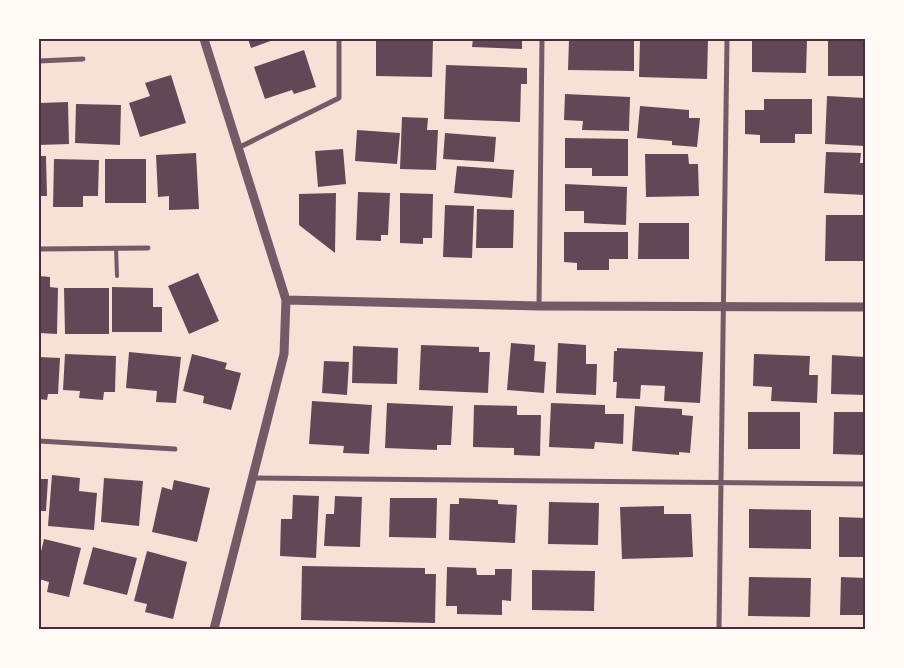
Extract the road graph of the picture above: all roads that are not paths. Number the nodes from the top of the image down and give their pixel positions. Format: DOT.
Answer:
graph roads {
  1 [pos="204,39"];
  2 [pos="339,39"];
  3 [pos="542,39"];
  4 [pos="727,39"];
  5 [pos="83,59"];
  6 [pos="39,61"];
  7 [pos="238,148"];
  8 [pos="116,248"];
  9 [pos="148,248"];
  10 [pos="39,249"];
  11 [pos="117,276"];
  12 [pos="286,300"];
  13 [pos="539,306"];
  14 [pos="723,307"];
  15 [pos="865,307"];
  16 [pos="39,440"];
  17 [pos="175,449"];
  18 [pos="252,478"];
  19 [pos="720,482"];
  20 [pos="865,484"];
  21 [pos="214,629"];
  22 [pos="719,629"];
  1 -- 7 [label="street"];
  2 -- 7 [label="street"];
  3 -- 13 [label="street"];
  4 -- 14 [label="street"];
  5 -- 6 [label="street"];
  7 -- 12 [label="street"];
  8 -- 9 [label="street"];
  8 -- 10 [label="street"];
  8 -- 11 [label="lane"];
  12 -- 13 [label="street"];
  12 -- 18 [label="street"];
  13 -- 14 [label="street"];
  14 -- 15 [label="street"];
  14 -- 19 [label="street"];
  16 -- 17 [label="street"];
  18 -- 19 [label="street"];
  18 -- 21 [label="street"];
  19 -- 20 [label="street"];
  19 -- 22 [label="street"];
}
